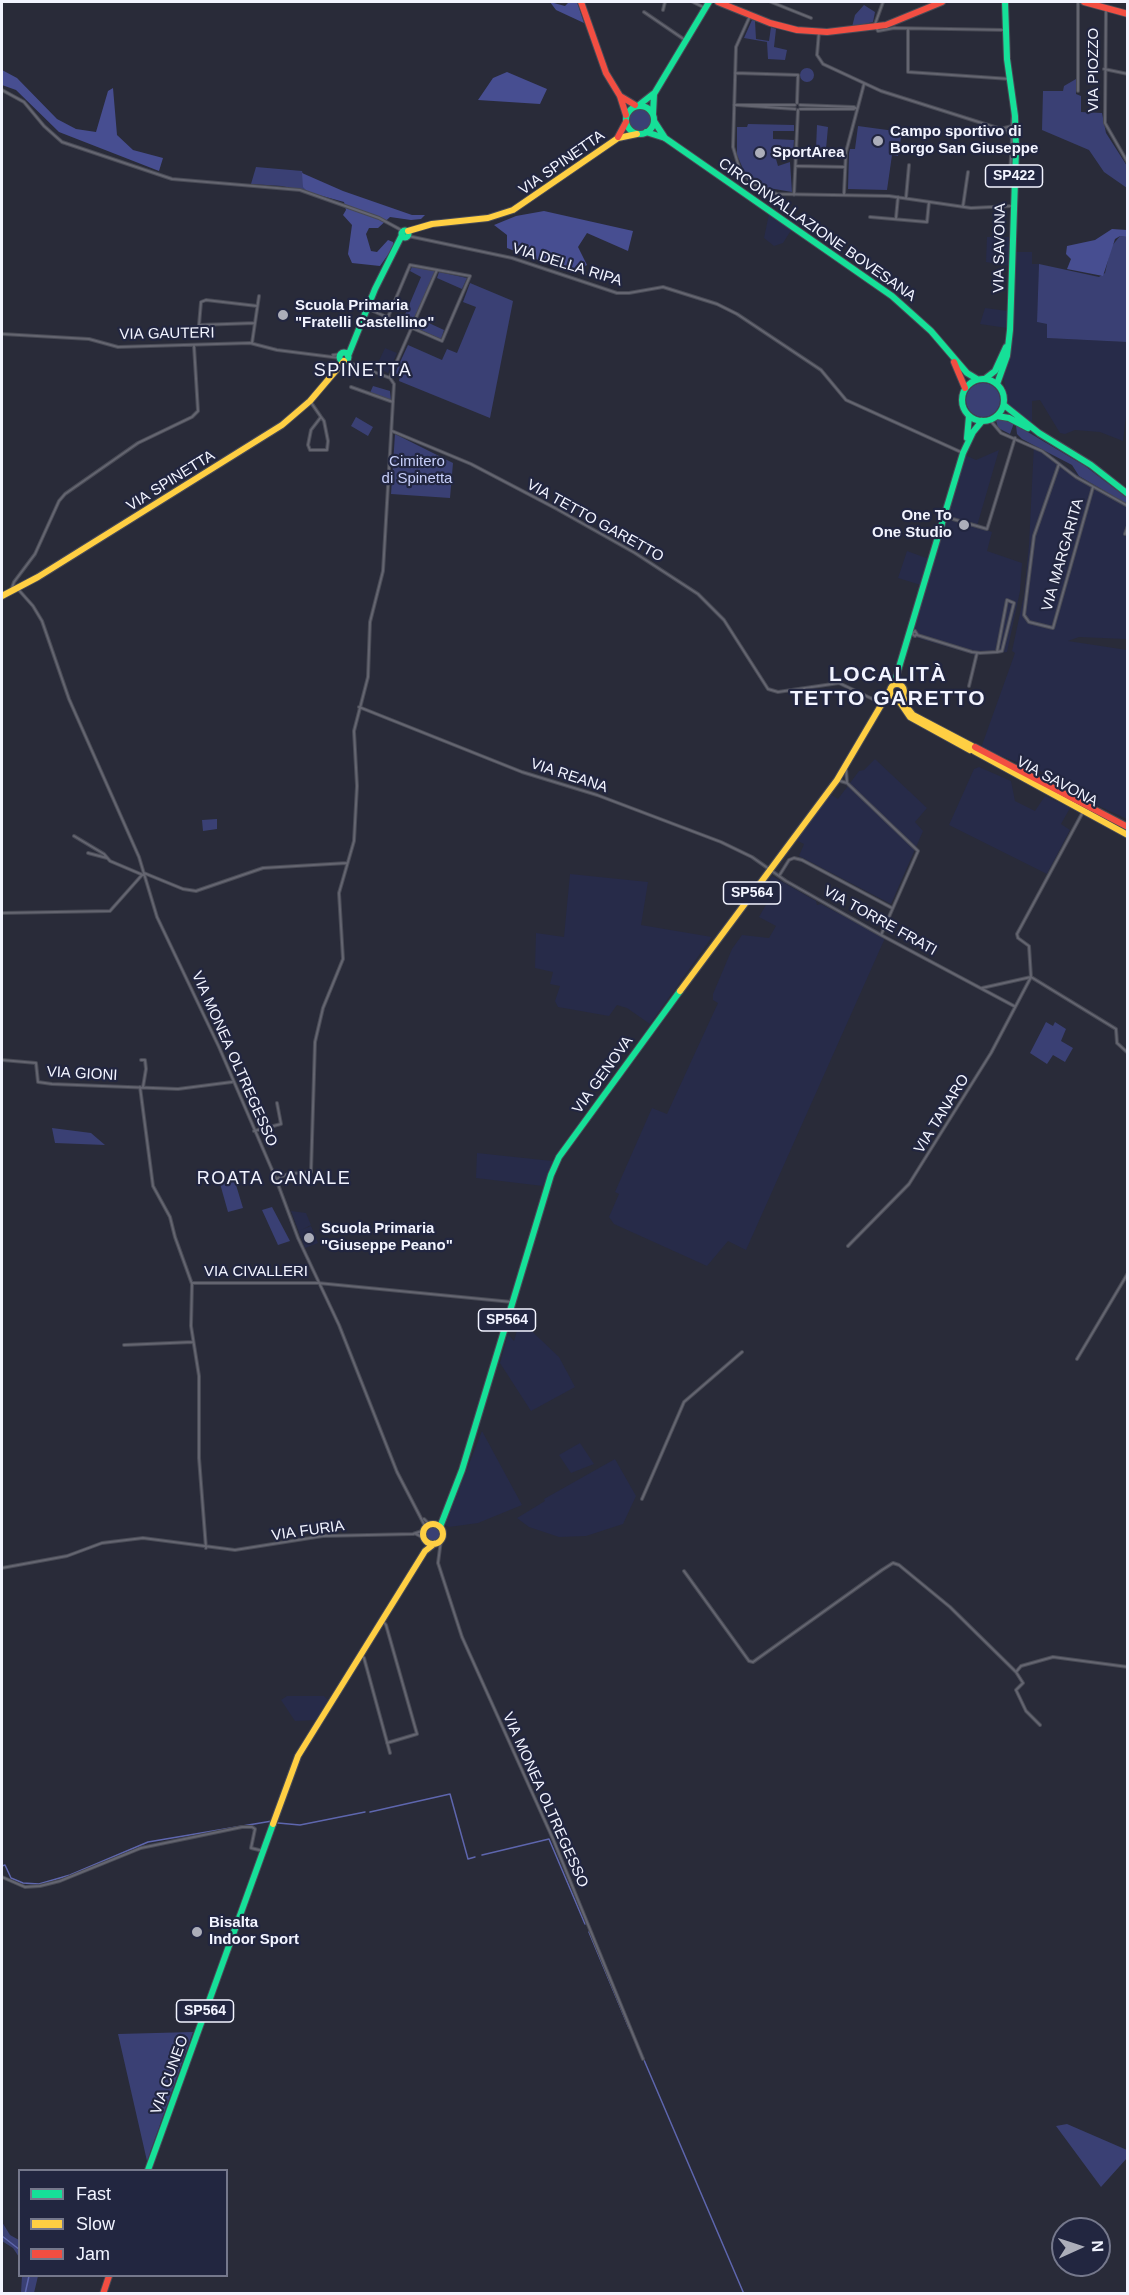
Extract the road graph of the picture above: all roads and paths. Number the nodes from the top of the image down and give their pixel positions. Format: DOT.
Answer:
graph roads {
  1 [pos="580,2"];
  2 [pos="665,2"];
  3 [pos="693,2"];
  4 [pos="721,2"];
  5 [pos="771,2"];
  6 [pos="884,2"];
  7 [pos="942,2"];
  8 [pos="1007,2"];
  9 [pos="1078,2"];
  10 [pos="1084,2"];
  11 [pos="1094,3"];
  12 [pos="707,5"];
  13 [pos="1106,8"];
  14 [pos="663,10"];
  15 [pos="644,12"];
  16 [pos="1128,14"];
  17 [pos="750,16"];
  18 [pos="811,18"];
  19 [pos="875,27"];
  20 [pos="908,29"];
  21 [pos="1006,30"];
  22 [pos="819,32"];
  23 [pos="685,40"];
  24 [pos="1104,69"];
  25 [pos="735,73"];
  26 [pos="1128,74"];
  27 [pos="1010,79"];
  28 [pos="864,84"];
  29 [pos="2,90"];
  30 [pos="1077,91"];
  31 [pos="654,94"];
  32 [pos="620,96"];
  33 [pos="637,105"];
  34 [pos="736,105"];
  35 [pos="798,107"];
  36 [pos="1014,107"];
  37 [pos="856,109"];
  38 [pos="654,117"];
  39 [pos="626,119"];
  40 [pos="1001,128"];
  41 [pos="646,132"];
  42 [pos="637,134"];
  43 [pos="618,138"];
  44 [pos="665,138"];
  45 [pos="1128,163"];
  46 [pos="909,165"];
  47 [pos="796,166"];
  48 [pos="845,167"];
  49 [pos="968,172"];
  50 [pos="1014,177"];
  51 [pos="844,194"];
  52 [pos="794,195"];
  53 [pos="898,197"];
  54 [pos="906,198"];
  55 [pos="929,202"];
  56 [pos="963,206"];
  57 [pos="1012,206"];
  58 [pos="870,217"];
  59 [pos="896,218"];
  60 [pos="406,234"];
  61 [pos="437,270"];
  62 [pos="259,296"];
  63 [pos="257,306"];
  64 [pos="373,311"];
  65 [pos="388,317"];
  66 [pos="255,323"];
  67 [pos="412,328"];
  68 [pos="2,334"];
  69 [pos="1009,342"];
  70 [pos="194,344"];
  71 [pos="252,344"];
  72 [pos="947,352"];
  73 [pos="344,357"];
  74 [pos="390,378"];
  75 [pos="986,378"];
  76 [pos="977,379"];
  77 [pos="997,384"];
  78 [pos="351,387"];
  79 [pos="965,388"];
  80 [pos="310,400"];
  81 [pos="393,402"];
  82 [pos="1004,405"];
  83 [pos="969,416"];
  84 [pos="321,417"];
  85 [pos="994,418"];
  86 [pos="982,421"];
  87 [pos="1022,423"];
  88 [pos="392,431"];
  89 [pos="1015,438"];
  90 [pos="964,450"];
  91 [pos="1059,464"];
  92 [pos="1093,487"];
  93 [pos="1128,494"];
  94 [pos="1128,506"];
  95 [pos="944,516"];
  96 [pos="1128,526"];
  97 [pos="1125,534"];
  98 [pos="14,590"];
  99 [pos="2,597"];
  100 [pos="913,633"];
  101 [pos="997,651"];
  102 [pos="977,653"];
  103 [pos="969,686"];
  104 [pos="897,691"];
  105 [pos="882,704"];
  106 [pos="359,707"];
  107 [pos="973,748"];
  108 [pos="841,779"];
  109 [pos="847,783"];
  110 [pos="1084,810"];
  111 [pos="1128,827"];
  112 [pos="1128,835"];
  113 [pos="74,836"];
  114 [pos="88,853"];
  115 [pos="107,858"];
  116 [pos="347,863"];
  117 [pos="769,870"];
  118 [pos="142,875"];
  119 [pos="779,876"];
  120 [pos="893,908"];
  121 [pos="2,913"];
  122 [pos="881,935"];
  123 [pos="1031,977"];
  124 [pos="982,988"];
  125 [pos="1014,1006"];
  126 [pos="1128,1053"];
  127 [pos="2,1060"];
  128 [pos="141,1060"];
  129 [pos="233,1082"];
  130 [pos="142,1087"];
  131 [pos="278,1103"];
  132 [pos="254,1131"];
  133 [pos="276,1179"];
  134 [pos="848,1246"];
  135 [pos="1128,1272"];
  136 [pos="318,1283"];
  137 [pos="192,1284"];
  138 [pos="512,1302"];
  139 [pos="193,1342"];
  140 [pos="124,1345"];
  141 [pos="742,1352"];
  142 [pos="1077,1359"];
  143 [pos="642,1499"];
  144 [pos="445,1512"];
  145 [pos="428,1527"];
  146 [pos="440,1527"];
  147 [pos="413,1534"];
  148 [pos="425,1540"];
  149 [pos="438,1544"];
  150 [pos="206,1548"];
  151 [pos="425,1551"];
  152 [pos="2,1569"];
  153 [pos="684,1571"];
  154 [pos="382,1620"];
  155 [pos="361,1655"];
  156 [pos="1128,1667"];
  157 [pos="1016,1672"];
  158 [pos="1040,1725"];
  159 [pos="387,1743"];
  160 [pos="390,1753"];
  161 [pos="263,1851"];
  162 [pos="2,1877"];
  163 [pos="643,2059"];
  164 [pos="148,2169"];
  165 [pos="109,2277"];
  166 [pos="102,2294"];
  1 -- 32 [label="main road"];
  2 -- 14 [label="street"];
  3 -- 12 [label="street"];
  4 -- 17 [label="main road"];
  5 -- 18 [label="street"];
  6 -- 19 [label="street"];
  7 -- 19 [label="main road"];
  8 -- 21 [label="main road, VIA SAVONA / SP422"];
  9 -- 30 [label="street"];
  10 -- 11 [label="main road"];
  11 -- 13 [label="main road"];
  12 -- 23 [label="main road"];
  13 -- 16 [label="main road"];
  13 -- 24 [label="street, VIA PIOZZO"];
  15 -- 23 [label="street"];
  17 -- 22 [label="main road"];
  17 -- 25 [label="street"];
  19 -- 20 [label="street"];
  19 -- 22 [label="main road"];
  20 -- 21 [label="street"];
  20 -- 27 [label="street"];
  21 -- 27 [label="main road, VIA SAVONA / SP422"];
  22 -- 28 [label="street"];
  23 -- 31 [label="main road"];
  24 -- 26 [label="street"];
  24 -- 45 [label="street, VIA PIOZZO"];
  25 -- 34 [label="street"];
  25 -- 35 [label="street"];
  27 -- 36 [label="main road, VIA SAVONA / SP422"];
  28 -- 37 [label="street"];
  28 -- 40 [label="street"];
  29 -- 60 [label="street, VIA DELLA RIPA"];
  31 -- 33 [label="main road"];
  31 -- 38 [label="main road"];
  32 -- 33 [label="main road"];
  32 -- 39 [label="main road"];
  33 -- 38 [label="main road"];
  33 -- 39 [label="main road"];
  34 -- 35 [label="street"];
  34 -- 52 [label="street"];
  35 -- 37 [label="street"];
  35 -- 47 [label="street"];
  36 -- 40 [label="street"];
  36 -- 50 [label="main road, VIA SAVONA / SP422"];
  37 -- 48 [label="street"];
  38 -- 41 [label="main road"];
  38 -- 44 [label="main road, CIRCONVALLAZIONE BOVESANA"];
  39 -- 42 [label="main road"];
  39 -- 43 [label="main road, VIA SPINETTA"];
  40 -- 50 [label="street"];
  41 -- 42 [label="main road"];
  41 -- 44 [label="main road, CIRCONVALLAZIONE BOVESANA"];
  42 -- 43 [label="main road, VIA SPINETTA"];
  43 -- 60 [label="main road, VIA SPINETTA"];
  44 -- 72 [label="main road, CIRCONVALLAZIONE BOVESANA"];
  46 -- 54 [label="street"];
  47 -- 48 [label="street"];
  47 -- 52 [label="street"];
  48 -- 51 [label="street"];
  49 -- 56 [label="street"];
  50 -- 57 [label="main road, VIA SAVONA / SP422"];
  51 -- 52 [label="street"];
  51 -- 53 [label="street"];
  53 -- 54 [label="street"];
  53 -- 59 [label="street"];
  54 -- 55 [label="street"];
  55 -- 56 [label="street"];
  55 -- 59 [label="street"];
  56 -- 57 [label="street"];
  57 -- 69 [label="main road, VIA SAVONA / SP422"];
  58 -- 59 [label="street"];
  60 -- 73 [label="main road, VIA SPINETTA"];
  60 -- 90 [label="street, VIA DELLA RIPA"];
  61 -- 65 [label="street"];
  61 -- 67 [label="street"];
  61 -- 67 [label="street"];
  62 -- 63 [label="street"];
  63 -- 66 [label="street"];
  63 -- 66 [label="street"];
  64 -- 65 [label="street"];
  65 -- 67 [label="street"];
  66 -- 71 [label="street"];
  67 -- 74 [label="street"];
  68 -- 70 [label="street, VIA GAUTERI"];
  69 -- 75 [label="main road, VIA SAVONA / SP422"];
  69 -- 77 [label="main road, VIA SAVONA / SP422"];
  70 -- 71 [label="street, VIA GAUTERI"];
  70 -- 98 [label="street"];
  71 -- 73 [label="street, VIA GAUTERI"];
  72 -- 76 [label="main road, CIRCONVALLAZIONE BOVESANA"];
  72 -- 79 [label="main road, CIRCONVALLAZIONE BOVESANA"];
  73 -- 74 [label="street, VIA GAUTERI"];
  73 -- 80 [label="main road, VIA SPINETTA"];
  74 -- 81 [label="street"];
  75 -- 76 [label="main road"];
  75 -- 77 [label="main road"];
  76 -- 79 [label="main road"];
  77 -- 82 [label="main road"];
  78 -- 81 [label="street"];
  79 -- 83 [label="main road"];
  80 -- 84 [label="street"];
  80 -- 98 [label="main road, VIA SPINETTA"];
  81 -- 88 [label="street"];
  82 -- 85 [label="main road"];
  82 -- 87 [label="main road"];
  83 -- 86 [label="main road"];
  83 -- 90 [label="main road"];
  84 -- 84 [label="street"];
  85 -- 86 [label="main road"];
  85 -- 87 [label="main road"];
  85 -- 89 [label="street"];
  86 -- 90 [label="main road"];
  87 -- 93 [label="main road"];
  88 -- 105 [label="street, VIA TETTO GARETTO"];
  88 -- 106 [label="street"];
  89 -- 91 [label="street"];
  89 -- 95 [label="street"];
  90 -- 95 [label="main road"];
  91 -- 92 [label="street"];
  91 -- 92 [label="street, VIA MARGARITA"];
  92 -- 94 [label="street"];
  95 -- 100 [label="main road"];
  96 -- 97 [label="street"];
  98 -- 99 [label="main road, VIA SPINETTA"];
  98 -- 118 [label="street, VIA MONEA OLTREGESSO"];
  100 -- 102 [label="street"];
  100 -- 104 [label="main road"];
  101 -- 101 [label="street"];
  101 -- 102 [label="street"];
  102 -- 103 [label="street"];
  104 -- 105 [label="main road, VIA GENOVA / SP564"];
  104 -- 107 [label="main road, VIA SAVONA"];
  105 -- 108 [label="main road, VIA GENOVA / SP564"];
  106 -- 116 [label="street"];
  106 -- 117 [label="street, VIA REANA"];
  107 -- 110 [label="main road, VIA SAVONA"];
  107 -- 111 [label="main road, VIA SAVONA"];
  108 -- 109 [label="street"];
  108 -- 109 [label="street"];
  108 -- 117 [label="main road, VIA GENOVA / SP564"];
  109 -- 120 [label="street"];
  110 -- 112 [label="main road, VIA SAVONA"];
  110 -- 123 [label="street"];
  113 -- 115 [label="street"];
  114 -- 115 [label="street"];
  115 -- 118 [label="street"];
  116 -- 118 [label="street"];
  116 -- 133 [label="street"];
  117 -- 119 [label="street, VIA TORRE FRATI"];
  117 -- 138 [label="main road, VIA GENOVA / SP564"];
  118 -- 121 [label="street"];
  118 -- 129 [label="street, VIA MONEA OLTREGESSO"];
  119 -- 120 [label="street"];
  119 -- 122 [label="street, VIA TORRE FRATI"];
  120 -- 122 [label="street"];
  122 -- 124 [label="street, VIA TORRE FRATI"];
  123 -- 124 [label="street"];
  123 -- 125 [label="street, VIA TANARO"];
  123 -- 126 [label="street"];
  124 -- 125 [label="street, VIA TORRE FRATI"];
  125 -- 134 [label="street, VIA TANARO"];
  127 -- 130 [label="street, VIA GIONI"];
  128 -- 130 [label="street"];
  129 -- 130 [label="street, VIA GIONI"];
  129 -- 132 [label="street, VIA MONEA OLTREGESSO"];
  130 -- 137 [label="street"];
  131 -- 132 [label="street"];
  132 -- 133 [label="street, VIA MONEA OLTREGESSO"];
  133 -- 136 [label="street, VIA MONEA OLTREGESSO"];
  135 -- 142 [label="street"];
  136 -- 137 [label="street, VIA CIVALLERI"];
  136 -- 138 [label="street, VIA CIVALLERI"];
  136 -- 145 [label="street, VIA MONEA OLTREGESSO"];
  137 -- 139 [label="street, VIA CIVALLERI"];
  138 -- 144 [label="main road, VIA GENOVA / SP564"];
  139 -- 140 [label="street"];
  139 -- 150 [label="street, VIA CIVALLERI"];
  141 -- 143 [label="street"];
  144 -- 145 [label="main road, VIA GENOVA / SP564"];
  144 -- 146 [label="main road, VIA GENOVA / SP564"];
  145 -- 146 [label="main road"];
  145 -- 147 [label="street, VIA FURIA"];
  145 -- 148 [label="main road, SP564"];
  146 -- 149 [label="main road, SP564"];
  147 -- 148 [label="street, VIA FURIA"];
  147 -- 150 [label="street, VIA FURIA"];
  148 -- 149 [label="main road"];
  148 -- 151 [label="main road, SP564"];
  149 -- 151 [label="main road, SP564"];
  149 -- 163 [label="street, VIA MONEA OLTREGESSO"];
  150 -- 152 [label="street, VIA FURIA"];
  151 -- 154 [label="main road, SP564"];
  153 -- 157 [label="street"];
  154 -- 155 [label="main road, SP564"];
  154 -- 159 [label="street"];
  155 -- 159 [label="street"];
  155 -- 161 [label="main road, SP564"];
  156 -- 157 [label="street"];
  157 -- 158 [label="street"];
  159 -- 160 [label="street"];
  161 -- 162 [label="street"];
  161 -- 164 [label="main road, VIA CUNEO / SP564"];
  165 -- 166 [label="main road"];
}
